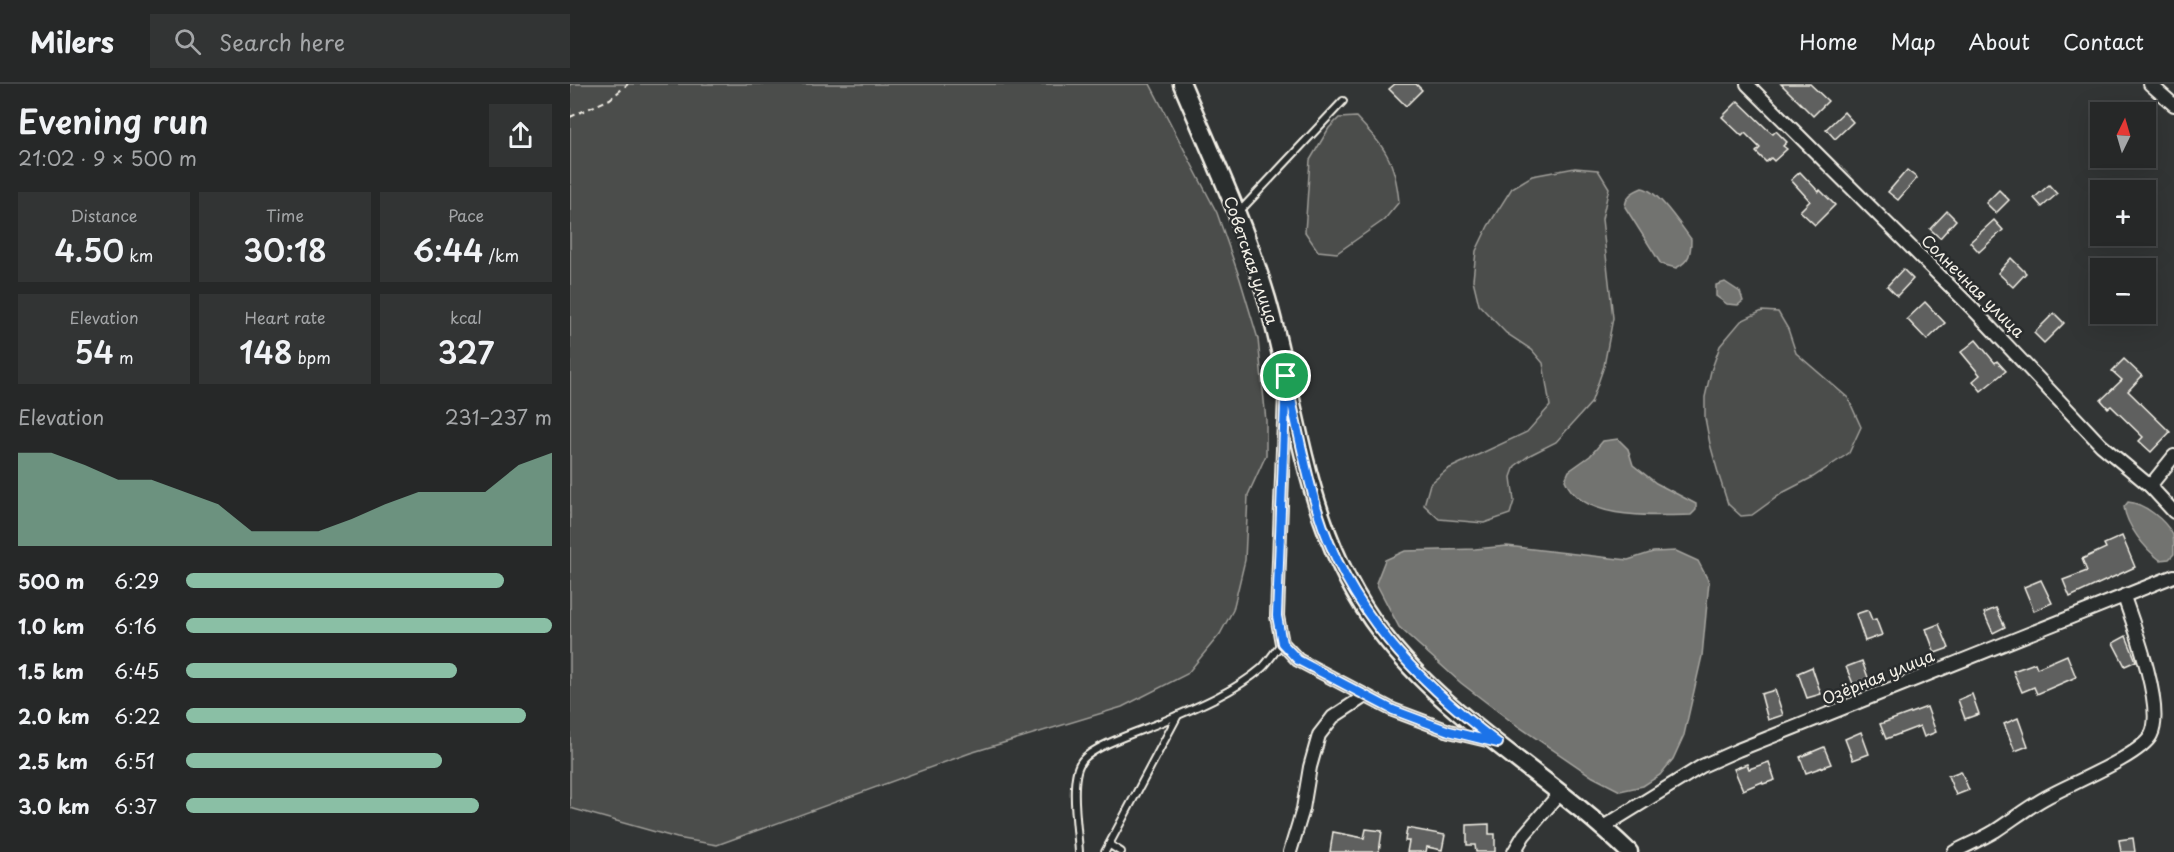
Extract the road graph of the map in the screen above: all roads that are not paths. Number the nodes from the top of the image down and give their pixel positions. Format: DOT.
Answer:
graph roads {
  1 [pos="1182,84"];
  2 [pos="1747,84"];
  3 [pos="2150,84"];
  4 [pos="1343,101"];
  5 [pos="2174,105"];
  6 [pos="1237,213"];
  7 [pos="1286,376"];
  8 [pos="2174,456"];
  9 [pos="2150,486"];
  10 [pos="2174,512"];
  11 [pos="2174,576"];
  12 [pos="2124,597"];
  13 [pos="1282,643"];
  14 [pos="1365,696"];
  15 [pos="1178,715"];
  16 [pos="1498,743"];
  17 [pos="1560,793"];
  18 [pos="1603,827"];
  19 [pos="1110,845"];
  20 [pos="1079,852"];
  21 [pos="1105,852"];
  22 [pos="1120,852"];
  23 [pos="1290,852"];
  24 [pos="1514,852"];
  25 [pos="1629,852"];
  26 [pos="1954,852"];
  1 -- 6 [label="street, Советская улица"];
  2 -- 9 [label="street, Солнечная улица"];
  3 -- 5 [label="street"];
  4 -- 6 [label="lane"];
  6 -- 7 [label="street, Советская улица"];
  7 -- 13 [label="street"];
  7 -- 16 [label="street, Советская улица"];
  8 -- 9 [label="street"];
  9 -- 10 [label="street, Солнечная улица"];
  11 -- 12 [label="street, Озёрная улица"];
  12 -- 18 [label="street, Озёрная улица"];
  12 -- 26 [label="street"];
  13 -- 14 [label="street"];
  13 -- 15 [label="lane"];
  14 -- 16 [label="street"];
  14 -- 23 [label="street"];
  15 -- 19 [label="lane"];
  15 -- 20 [label="lane"];
  16 -- 17 [label="street, Советская улица"];
  17 -- 18 [label="street, Советская улица"];
  17 -- 24 [label="street"];
  18 -- 25 [label="street, Советская улица"];
  19 -- 21 [label="lane"];
  19 -- 22 [label="lane"];
}
